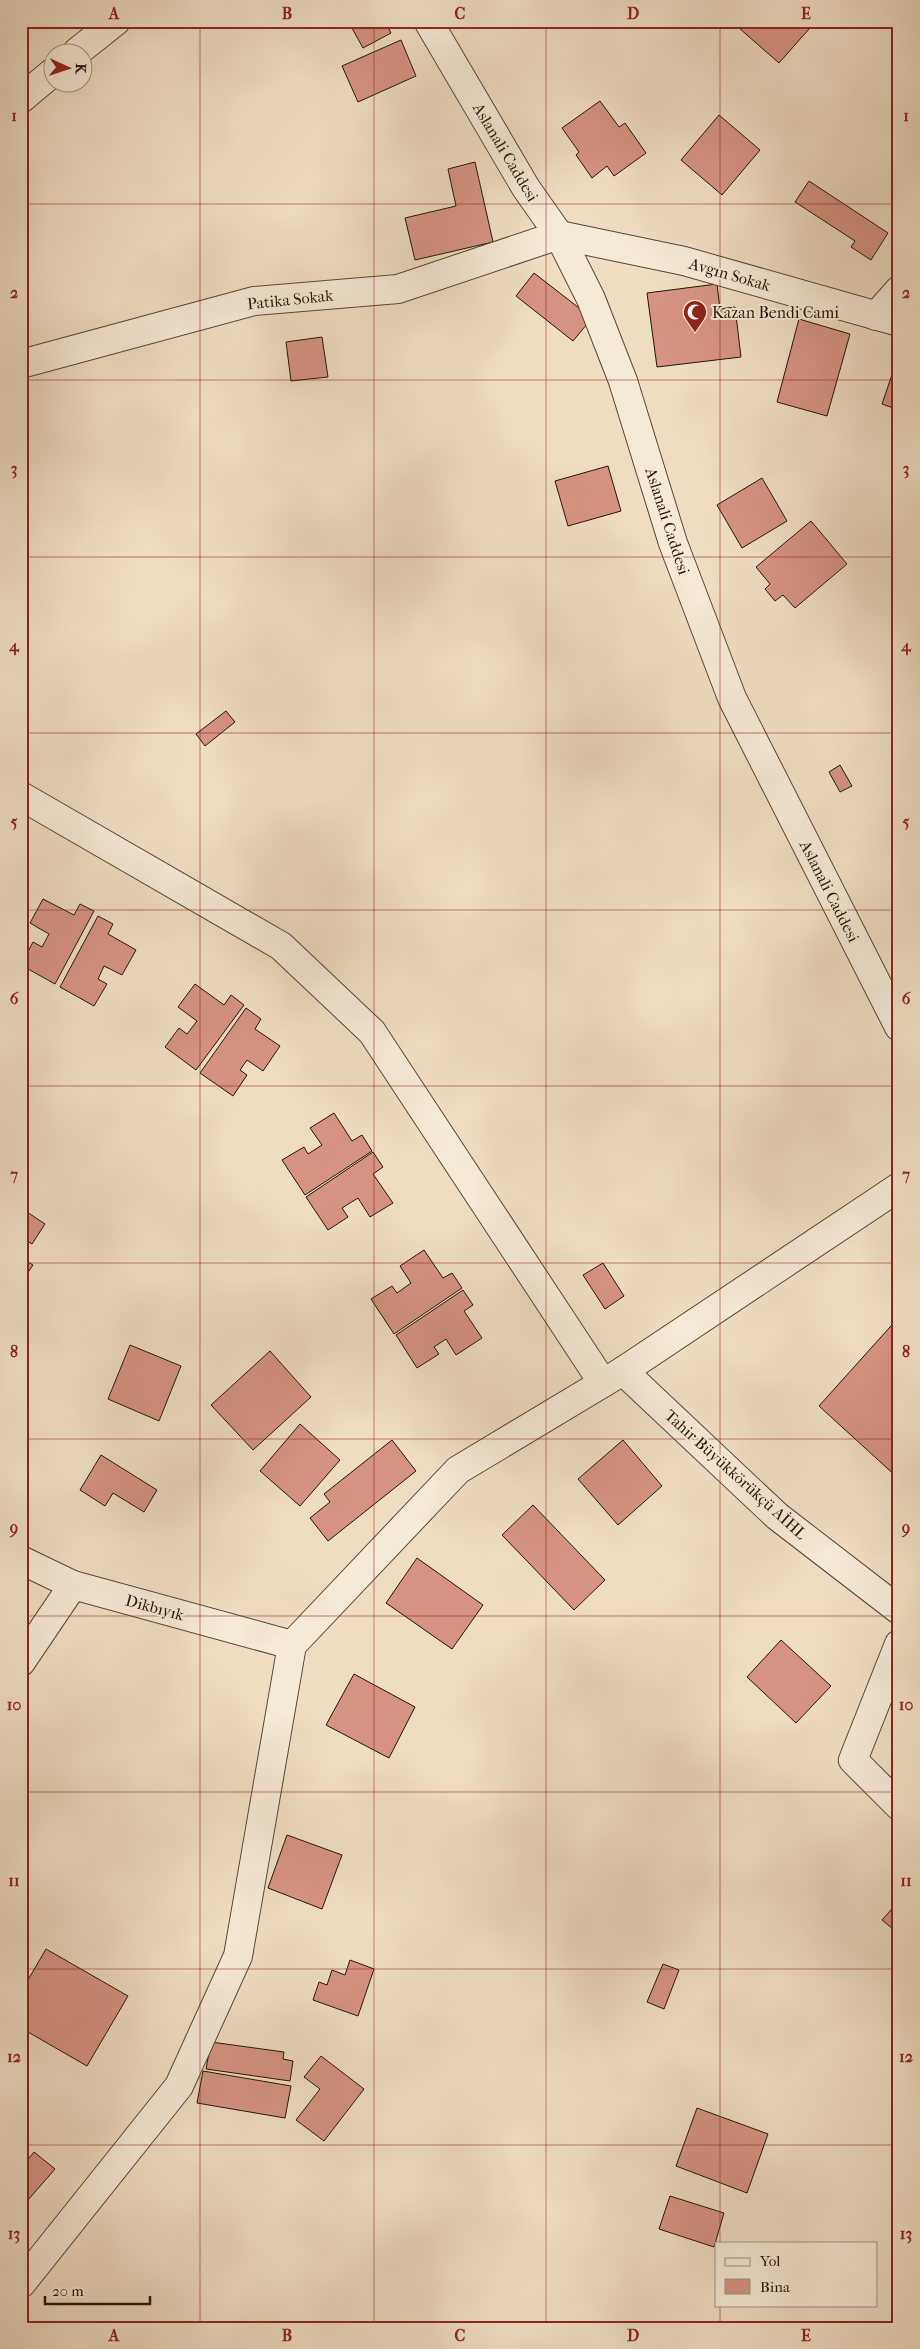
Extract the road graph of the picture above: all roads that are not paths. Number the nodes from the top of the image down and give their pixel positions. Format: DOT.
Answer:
graph roads {
  1 [pos="116,21"];
  2 [pos="428,21"];
  3 [pos="90,42"];
  4 [pos="42,81"];
  5 [pos="21,99"];
  6 [pos="558,235"];
  7 [pos="899,290"];
  8 [pos="887,319"];
  9 [pos="21,364"];
  10 [pos="21,796"];
  11 [pos="899,1027"];
  12 [pos="899,1187"];
  13 [pos="613,1377"];
  14 [pos="21,1560"];
  15 [pos="73,1585"];
  16 [pos="899,1610"];
  17 [pos="899,1644"];
  18 [pos="292,1645"];
  19 [pos="21,1662"];
  20 [pos="899,1806"];
  21 [pos="21,2284"];
  1 -- 3 [label="street"];
  2 -- 6 [label="street, Aslanali Caddesi"];
  4 -- 5 [label="street"];
  6 -- 8 [label="street, Avgın Sokak"];
  6 -- 9 [label="street, Patika Sokak"];
  6 -- 11 [label="street, Aslanali Caddesi"];
  7 -- 8 [label="street"];
  10 -- 13 [label="street, Tahir Büyükkörükçü AİHL"];
  12 -- 13 [label="street"];
  13 -- 16 [label="street, Tahir Büyükkörükçü AİHL"];
  13 -- 18 [label="street"];
  14 -- 15 [label="street, Dikbıyık"];
  15 -- 18 [label="street, Dikbıyık"];
  15 -- 19 [label="street"];
  17 -- 20 [label="street"];
  18 -- 21 [label="street"];
}
